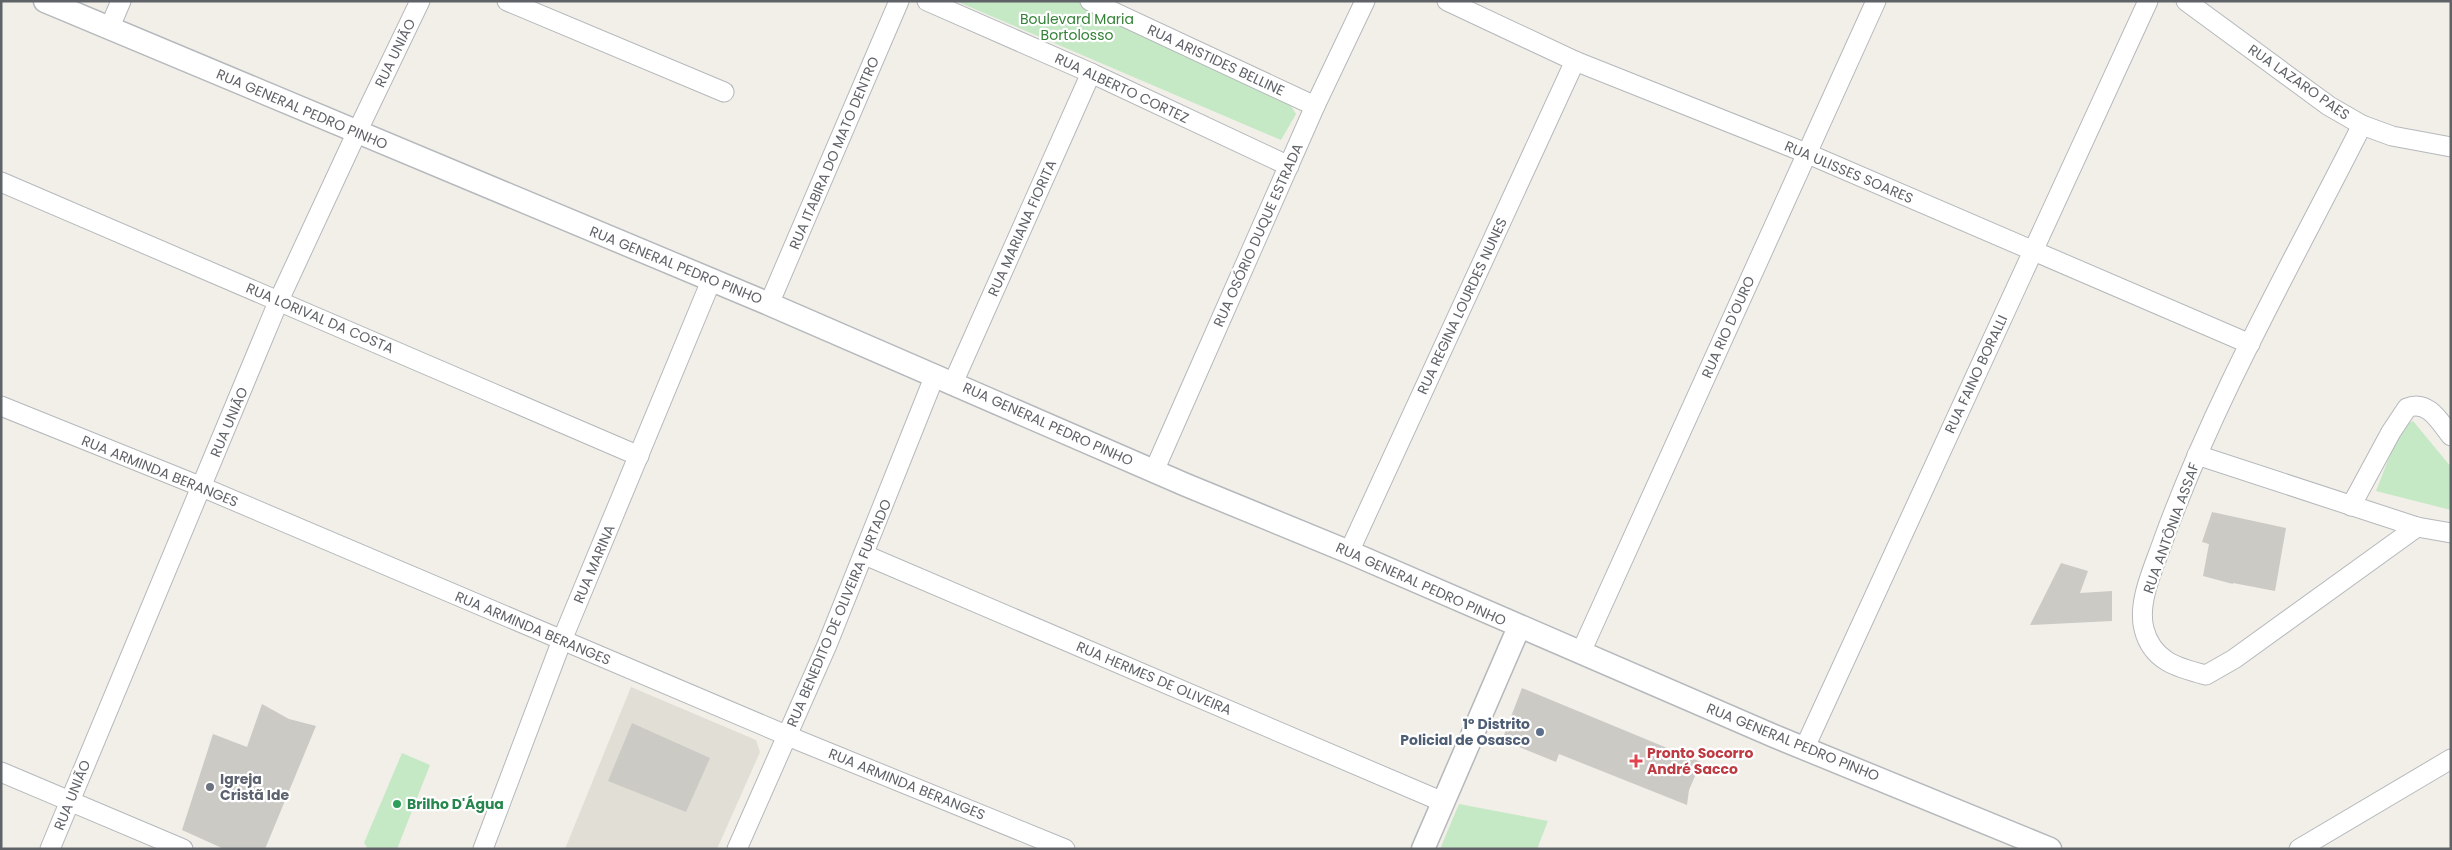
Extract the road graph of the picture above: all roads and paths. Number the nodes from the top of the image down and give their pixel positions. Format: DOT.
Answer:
graph roads {
  1 [pos="45,1"];
  2 [pos="121,1"];
  3 [pos="420,1"];
  4 [pos="508,1"];
  5 [pos="899,1"];
  6 [pos="927,1"];
  7 [pos="1090,1"];
  8 [pos="1365,1"];
  9 [pos="1447,1"];
  10 [pos="1876,1"];
  11 [pos="2148,1"];
  12 [pos="2186,1"];
  13 [pos="109,29"];
  14 [pos="1575,61"];
  15 [pos="1092,73"];
  16 [pos="724,92"];
  17 [pos="1315,106"];
  18 [pos="2362,125"];
  19 [pos="356,132"];
  20 [pos="2451,147"];
  21 [pos="1806,153"];
  22 [pos="1288,166"];
  23 [pos="1,182"];
  24 [pos="2032,252"];
  25 [pos="711,281"];
  26 [pos="279,300"];
  27 [pos="770,304"];
  28 [pos="2250,344"];
  29 [pos="944,379"];
  30 [pos="1,406"];
  31 [pos="2451,436"];
  32 [pos="2197,455"];
  33 [pos="639,456"];
  34 [pos="1154,470"];
  35 [pos="202,487"];
  36 [pos="2351,506"];
  37 [pos="2417,527"];
  38 [pos="2451,533"];
  39 [pos="1350,552"];
  40 [pos="865,555"];
  41 [pos="1520,627"];
  42 [pos="562,640"];
  43 [pos="1581,652"];
  44 [pos="789,735"];
  45 [pos="1805,747"];
  46 [pos="2451,759"];
  47 [pos="1,772"];
  48 [pos="69,801"];
  49 [pos="1443,802"];
  50 [pos="50,849"];
  51 [pos="183,849"];
  52 [pos="482,849"];
  53 [pos="737,849"];
  54 [pos="1065,849"];
  55 [pos="1423,849"];
  56 [pos="2050,849"];
  57 [pos="2299,849"];
  1 -- 13 [label="street, RUA GENERAL PEDRO PINHO"];
  2 -- 13 [label="street"];
  3 -- 19 [label="street, RUA UNIÃO"];
  4 -- 16 [label="street"];
  5 -- 27 [label="street, RUA ITABIRA DO MATO DENTRO"];
  6 -- 15 [label="street, RUA ALBERTO CORTEZ"];
  7 -- 17 [label="street, RUA ARISTIDES BELLINE"];
  8 -- 17 [label="street, RUA OSÓRIO DUQUE ESTRADA"];
  9 -- 14 [label="street, RUA ULISSES SOARES"];
  10 -- 21 [label="street, RUA RIO D'OURO"];
  11 -- 24 [label="street, RUA FAINO BORALLI"];
  12 -- 18 [label="street, RUA LAZARO PAES"];
  13 -- 19 [label="street, RUA GENERAL PEDRO PINHO"];
  14 -- 21 [label="street, RUA ULISSES SOARES"];
  14 -- 39 [label="street, RUA REGINA LOURDES NUNES"];
  15 -- 22 [label="street, RUA ALBERTO CORTEZ"];
  15 -- 29 [label="street, RUA MARIANA FIORITA"];
  17 -- 22 [label="street, RUA OSÓRIO DUQUE ESTRADA"];
  18 -- 20 [label="street, RUA LAZARO PAES"];
  18 -- 28 [label="street, RUA ANTÔNIA ASSAF"];
  19 -- 25 [label="street, RUA GENERAL PEDRO PINHO"];
  19 -- 26 [label="street, RUA UNIÃO"];
  21 -- 24 [label="street, RUA ULISSES SOARES"];
  21 -- 43 [label="street, RUA RIO D'OURO"];
  22 -- 34 [label="street, RUA OSÓRIO DUQUE ESTRADA"];
  23 -- 26 [label="street, RUA LORIVAL DA COSTA"];
  24 -- 28 [label="street, RUA ULISSES SOARES"];
  24 -- 45 [label="street, RUA FAINO BORALLI"];
  25 -- 27 [label="street, RUA GENERAL PEDRO PINHO"];
  25 -- 33 [label="street, RUA MARINA"];
  26 -- 33 [label="street, RUA LORIVAL DA COSTA"];
  26 -- 35 [label="street, RUA UNIÃO"];
  27 -- 29 [label="street, RUA GENERAL PEDRO PINHO"];
  28 -- 32 [label="street, RUA ANTÔNIA ASSAF"];
  29 -- 34 [label="street, RUA GENERAL PEDRO PINHO"];
  29 -- 40 [label="street, RUA BENEDITO DE OLIVEIRA FURTADO"];
  30 -- 35 [label="street, RUA ARMINDA BERANGES"];
  31 -- 36 [label="street"];
  32 -- 36 [label="street"];
  32 -- 37 [label="street, RUA ANTÔNIA ASSAF"];
  33 -- 42 [label="street, RUA MARINA"];
  34 -- 39 [label="street, RUA GENERAL PEDRO PINHO"];
  35 -- 42 [label="street, RUA ARMINDA BERANGES"];
  35 -- 48 [label="street, RUA UNIÃO"];
  36 -- 37 [label="street"];
  37 -- 38 [label="street"];
  39 -- 41 [label="street, RUA GENERAL PEDRO PINHO"];
  40 -- 44 [label="street, RUA BENEDITO DE OLIVEIRA FURTADO"];
  40 -- 49 [label="street, RUA HERMES DE OLIVEIRA"];
  41 -- 43 [label="street, RUA GENERAL PEDRO PINHO"];
  41 -- 49 [label="street"];
  42 -- 44 [label="street, RUA ARMINDA BERANGES"];
  42 -- 52 [label="street, RUA MARINA"];
  43 -- 45 [label="street, RUA GENERAL PEDRO PINHO"];
  44 -- 53 [label="street, RUA BENEDITO DE OLIVEIRA FURTADO"];
  44 -- 54 [label="street, RUA ARMINDA BERANGES"];
  45 -- 56 [label="street, RUA GENERAL PEDRO PINHO"];
  46 -- 57 [label="street"];
  47 -- 48 [label="street"];
  48 -- 50 [label="street, RUA UNIÃO"];
  48 -- 51 [label="street"];
  49 -- 55 [label="street"];
}
